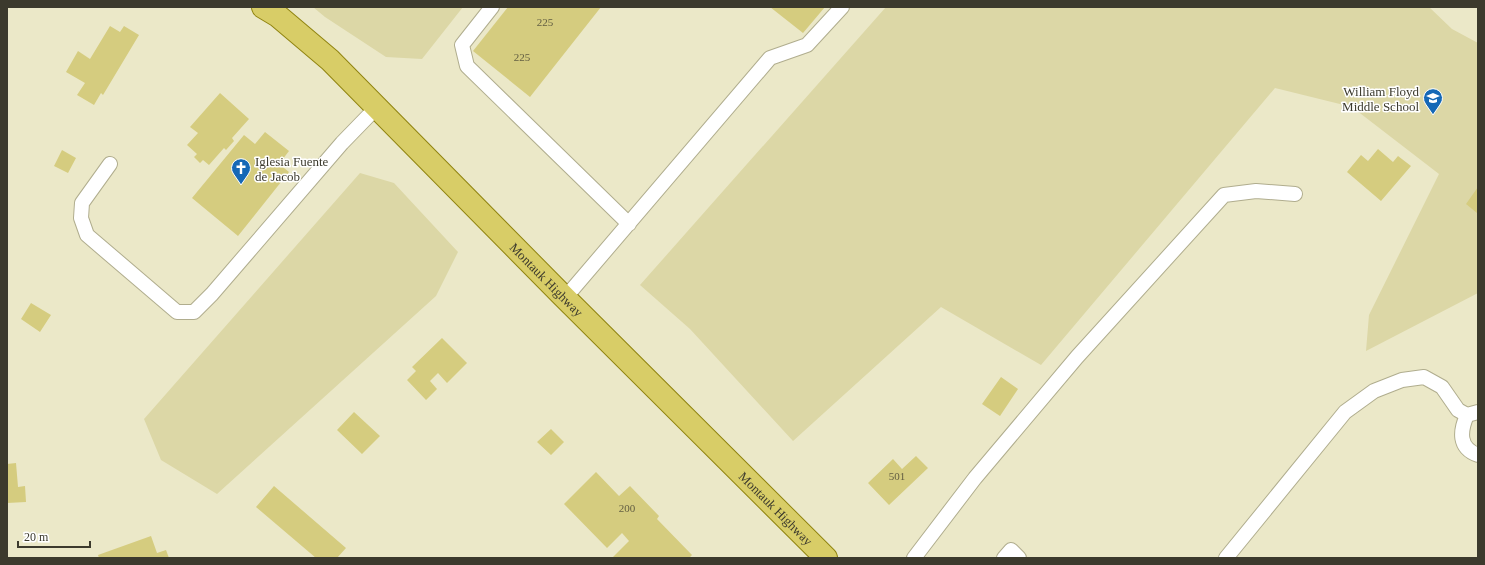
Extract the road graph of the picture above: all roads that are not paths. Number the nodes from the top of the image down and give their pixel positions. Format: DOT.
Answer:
graph roads {
  1 [pos="263,7"];
  2 [pos="492,7"];
  3 [pos="842,7"];
  4 [pos="376,108"];
  5 [pos="110,164"];
  6 [pos="1295,194"];
  7 [pos="629,224"];
  8 [pos="565,298"];
  9 [pos="1472,413"];
  10 [pos="1478,455"];
  11 [pos="826,558"];
  12 [pos="914,558"];
  13 [pos="1004,558"];
  14 [pos="1019,558"];
  15 [pos="1226,558"];
  1 -- 4 [label="main road, Montauk Highway"];
  2 -- 7 [label="lane"];
  3 -- 7 [label="lane"];
  4 -- 5 [label="lane"];
  4 -- 8 [label="main road, Montauk Highway"];
  6 -- 12 [label="lane"];
  7 -- 8 [label="lane"];
  8 -- 11 [label="main road, Montauk Highway"];
  9 -- 10 [label="lane"];
  9 -- 15 [label="lane"];
  13 -- 14 [label="lane"];
}
